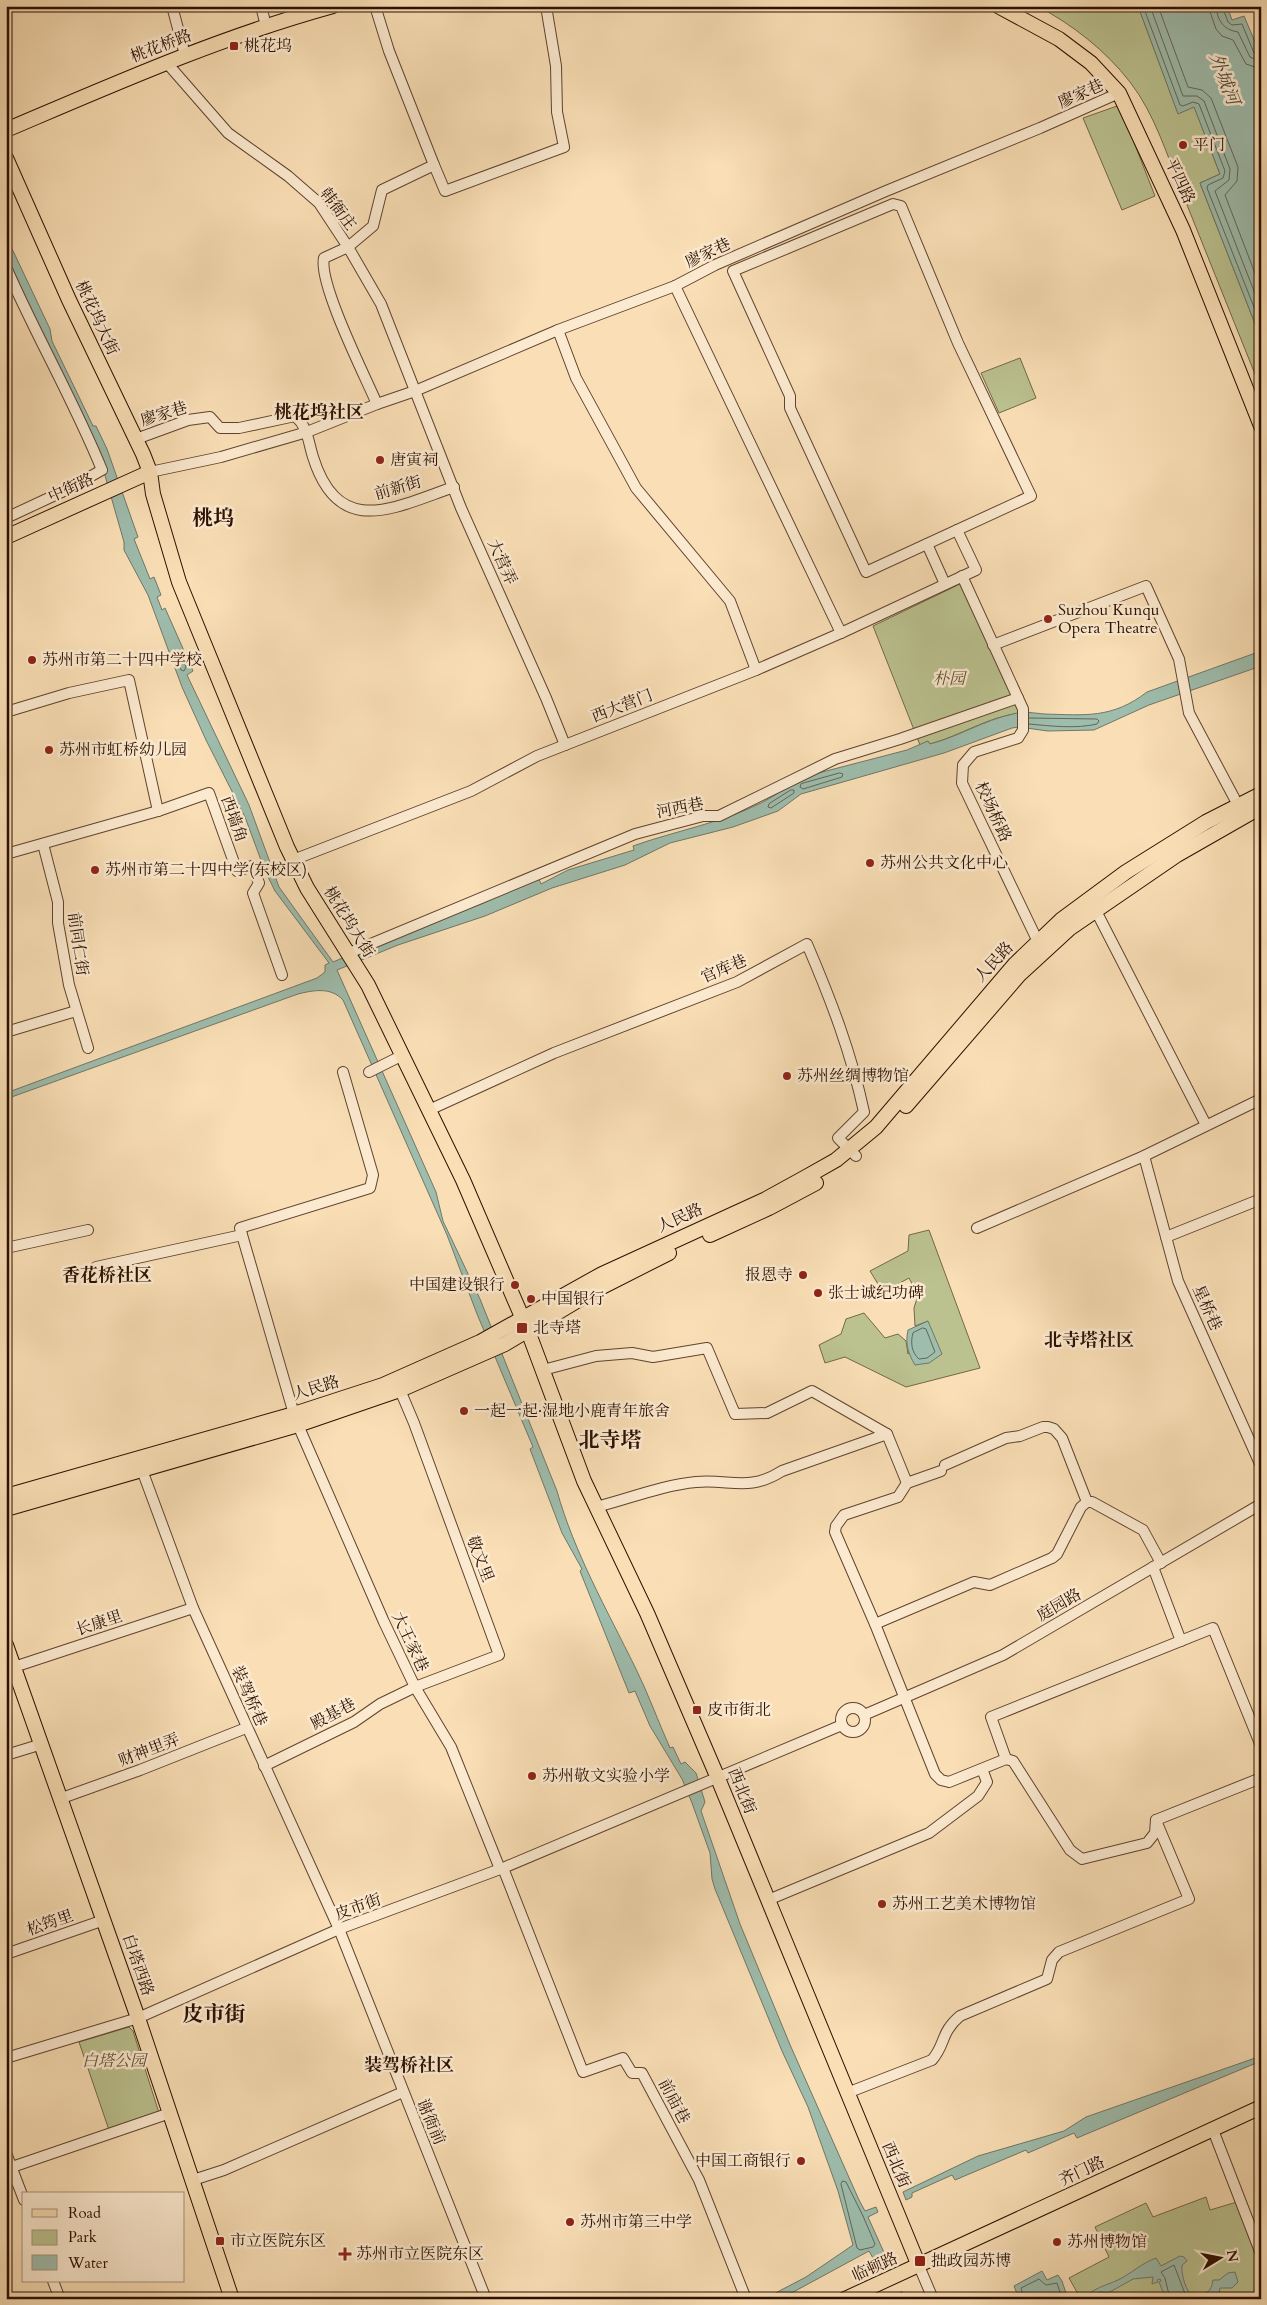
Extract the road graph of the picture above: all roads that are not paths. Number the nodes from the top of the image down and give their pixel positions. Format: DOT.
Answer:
graph roads {
  1 [pos="172,6"];
  2 [pos="260,6"];
  3 [pos="333,6"];
  4 [pos="375,6"];
  5 [pos="546,6"];
  6 [pos="998,6"];
  7 [pos="266,26"];
  8 [pos="185,55"];
  9 [pos="166,62"];
  10 [pos="1119,93"];
  11 [pos="6,130"];
  12 [pos="6,158"];
  13 [pos="434,165"];
  14 [pos="6,181"];
  15 [pos="348,247"];
  16 [pos="6,267"];
  17 [pos="675,286"];
  18 [pos="558,330"];
  19 [pos="415,391"];
  20 [pos="377,404"];
  21 [pos="1261,426"];
  22 [pos="307,432"];
  23 [pos="136,439"];
  24 [pos="141,476"];
  25 [pos="454,487"];
  26 [pos="6,518"];
  27 [pos="957,530"];
  28 [pos="6,537"];
  29 [pos="927,544"];
  30 [pos="962,576"];
  31 [pos="945,584"];
  32 [pos="841,633"];
  33 [pos="993,645"];
  34 [pos="756,670"];
  35 [pos="1018,698"];
  36 [pos="6,712"];
  37 [pos="565,745"];
  38 [pos="1261,794"];
  39 [pos="1238,806"];
  40 [pos="1261,807"];
  41 [pos="158,811"];
  42 [pos="43,844"];
  43 [pos="6,854"];
  44 [pos="293,860"];
  45 [pos="1096,909"];
  46 [pos="1040,947"];
  47 [pos="351,957"];
  48 [pos="282,975"];
  49 [pos="76,1012"];
  50 [pos="6,1032"];
  51 [pos="88,1048"];
  52 [pos="402,1055"];
  53 [pos="343,1072"];
  54 [pos="369,1072"];
  55 [pos="1261,1098"];
  56 [pos="429,1110"];
  57 [pos="1206,1125"];
  58 [pos="853,1153"];
  59 [pos="1144,1156"];
  60 [pos="1261,1199"];
  61 [pos="977,1228"];
  62 [pos="88,1230"];
  63 [pos="242,1235"];
  64 [pos="1166,1237"];
  65 [pos="6,1248"];
  66 [pos="96,1267"];
  67 [pos="525,1325"];
  68 [pos="483,1347"];
  69 [pos="543,1370"];
  70 [pos="400,1390"];
  71 [pos="296,1419"];
  72 [pos="886,1434"];
  73 [pos="1261,1466"];
  74 [pos="142,1470"];
  75 [pos="907,1483"];
  76 [pos="6,1496"];
  77 [pos="1087,1502"];
  78 [pos="1261,1504"];
  79 [pos="596,1508"];
  80 [pos="6,1509"];
  81 [pos="1157,1565"];
  82 [pos="192,1608"];
  83 [pos="876,1624"];
  84 [pos="1181,1641"];
  85 [pos="6,1644"];
  86 [pos="14,1667"];
  87 [pos="415,1687"];
  88 [pos="904,1699"];
  89 [pos="864,1715"];
  90 [pos="842,1725"];
  91 [pos="246,1728"];
  92 [pos="42,1744"];
  93 [pos="1261,1746"];
  94 [pos="6,1756"];
  95 [pos="1006,1759"];
  96 [pos="264,1766"];
  97 [pos="982,1770"];
  98 [pos="717,1776"];
  99 [pos="1261,1778"];
  100 [pos="62,1798"];
  101 [pos="1156,1820"];
  102 [pos="501,1868"];
  103 [pos="768,1900"];
  104 [pos="104,1920"];
  105 [pos="339,1929"];
  106 [pos="6,1954"];
  107 [pos="138,2018"];
  108 [pos="6,2058"];
  109 [pos="403,2092"];
  110 [pos="846,2093"];
  111 [pos="1261,2107"];
  112 [pos="170,2113"];
  113 [pos="1213,2130"];
  114 [pos="6,2153"];
  115 [pos="12,2167"];
  116 [pos="193,2180"];
  117 [pos="22,2194"];
  118 [pos="1261,2254"];
  119 [pos="919,2266"];
  120 [pos="53,2282"];
  121 [pos="60,2299"];
  122 [pos="232,2299"];
  123 [pos="486,2299"];
  124 [pos="746,2299"];
  125 [pos="845,2299"];
  126 [pos="933,2299"];
  1 -- 8 [label="street"];
  2 -- 7 [label="street"];
  3 -- 7 [label="main road, 桃花桥路"];
  4 -- 13 [label="street"];
  5 -- 13 [label="street"];
  6 -- 10 [label="main road, 平四路"];
  7 -- 8 [label="main road, 桃花桥路"];
  8 -- 9 [label="main road, 桃花桥路"];
  9 -- 11 [label="main road, 桃花桥路"];
  9 -- 15 [label="street, 韩衙庄"];
  10 -- 17 [label="street, 廖家巷"];
  10 -- 21 [label="main road, 平四路"];
  12 -- 23 [label="main road, 桃花坞大街"];
  13 -- 15 [label="street"];
  14 -- 24 [label="main road, 桃花坞大街"];
  15 -- 19 [label="street, 韩衙庄"];
  15 -- 20 [label="street"];
  16 -- 26 [label="street"];
  17 -- 18 [label="street, 廖家巷"];
  17 -- 32 [label="street"];
  18 -- 19 [label="street, 廖家巷"];
  18 -- 34 [label="street"];
  19 -- 20 [label="street, 廖家巷"];
  19 -- 25 [label="street, 大营弄"];
  20 -- 22 [label="street, 廖家巷"];
  22 -- 23 [label="street, 廖家巷"];
  22 -- 24 [label="street, 廖家巷"];
  22 -- 25 [label="street, 前新街"];
  23 -- 24 [label="main road, 桃花坞大街"];
  24 -- 28 [label="main road, 中街路"];
  24 -- 44 [label="main road, 桃花坞大街"];
  25 -- 37 [label="street, 大营弄"];
  27 -- 29 [label="street"];
  27 -- 29 [label="street"];
  27 -- 30 [label="street"];
  29 -- 31 [label="street"];
  30 -- 31 [label="street, 西大营门"];
  30 -- 33 [label="street, 校场桥路"];
  31 -- 32 [label="street, 西大营门"];
  32 -- 34 [label="street, 西大营门"];
  33 -- 35 [label="street, 校场桥路"];
  33 -- 39 [label="street"];
  34 -- 37 [label="street, 西大营门"];
  35 -- 46 [label="street, 校场桥路"];
  35 -- 47 [label="street, 河西巷"];
  36 -- 41 [label="street"];
  37 -- 44 [label="street, 西大营门"];
  38 -- 39 [label="main road, 人民路"];
  39 -- 46 [label="main road, 人民路"];
  40 -- 45 [label="main road, 人民路"];
  41 -- 42 [label="street, 西墙角"];
  41 -- 48 [label="street, 西墙角"];
  42 -- 43 [label="street, 西墙角"];
  42 -- 49 [label="street, 前同仁街"];
  44 -- 47 [label="main road, 桃花坞大街"];
  45 -- 46 [label="main road, 人民路"];
  45 -- 57 [label="street"];
  46 -- 58 [label="main road, 人民路"];
  47 -- 52 [label="main road, 桃花坞大街"];
  49 -- 50 [label="street"];
  49 -- 51 [label="street, 前同仁街"];
  52 -- 54 [label="street"];
  52 -- 56 [label="main road, 桃花坞大街"];
  53 -- 63 [label="street"];
  55 -- 57 [label="street"];
  56 -- 58 [label="street, 官库巷"];
  56 -- 67 [label="main road, 桃花坞大街"];
  57 -- 59 [label="street"];
  58 -- 67 [label="main road, 人民路"];
  59 -- 61 [label="street"];
  59 -- 64 [label="street, 星桥巷"];
  60 -- 64 [label="street"];
  62 -- 65 [label="street"];
  63 -- 66 [label="street"];
  63 -- 71 [label="street, 大王家巷"];
  64 -- 73 [label="street, 星桥巷"];
  67 -- 68 [label="main road, 人民路"];
  67 -- 69 [label="main road, 西北街"];
  68 -- 70 [label="main road, 人民路"];
  68 -- 71 [label="main road, 人民路"];
  69 -- 72 [label="street"];
  69 -- 79 [label="main road, 西北街"];
  70 -- 71 [label="main road, 人民路"];
  70 -- 87 [label="street, 敬文里"];
  71 -- 74 [label="main road, 人民路"];
  71 -- 76 [label="main road, 人民路"];
  71 -- 87 [label="street, 大王家巷"];
  72 -- 75 [label="street"];
  72 -- 79 [label="street"];
  74 -- 80 [label="main road, 人民路"];
  74 -- 82 [label="street, 装驾桥巷"];
  75 -- 77 [label="street"];
  75 -- 83 [label="street"];
  77 -- 81 [label="street"];
  77 -- 83 [label="street"];
  78 -- 81 [label="street, 庭园路"];
  79 -- 98 [label="main road, 西北街"];
  81 -- 84 [label="street"];
  81 -- 88 [label="street, 庭园路"];
  82 -- 86 [label="street, 长康里"];
  82 -- 91 [label="street, 装驾桥巷"];
  83 -- 88 [label="street"];
  84 -- 93 [label="street"];
  84 -- 95 [label="street"];
  85 -- 86 [label="main road, 白塔西路"];
  86 -- 92 [label="main road, 白塔西路"];
  87 -- 96 [label="street, 殿基巷"];
  87 -- 102 [label="street, 大王家巷"];
  88 -- 89 [label="street, 庭园路"];
  88 -- 97 [label="street"];
  89 -- 90 [label="street"];
  89 -- 90 [label="street"];
  90 -- 98 [label="street"];
  91 -- 96 [label="street, 装驾桥巷"];
  91 -- 100 [label="street, 财神里弄"];
  92 -- 94 [label="street"];
  92 -- 100 [label="main road, 白塔西路"];
  95 -- 97 [label="street"];
  95 -- 101 [label="street"];
  96 -- 105 [label="street, 装驾桥巷"];
  97 -- 103 [label="street"];
  98 -- 102 [label="street, 皮市街"];
  98 -- 103 [label="main road, 西北街"];
  99 -- 101 [label="street"];
  100 -- 104 [label="main road, 白塔西路"];
  101 -- 110 [label="street"];
  102 -- 105 [label="street, 皮市街"];
  102 -- 124 [label="street, 前庙巷"];
  103 -- 110 [label="main road, 西北街"];
  104 -- 106 [label="street, 松筠里"];
  104 -- 107 [label="main road, 白塔西路"];
  105 -- 107 [label="street, 皮市街"];
  105 -- 109 [label="street, 谢衙前"];
  107 -- 108 [label="street, 皮市街"];
  107 -- 112 [label="main road, 白塔西路"];
  109 -- 116 [label="street"];
  109 -- 123 [label="street, 谢衙前"];
  110 -- 119 [label="main road, 西北街"];
  111 -- 113 [label="main road, 齐门路"];
  112 -- 115 [label="street"];
  112 -- 116 [label="main road, 白塔西路"];
  113 -- 118 [label="street"];
  113 -- 119 [label="main road, 齐门路"];
  114 -- 115 [label="street"];
  115 -- 117 [label="street"];
  116 -- 122 [label="main road, 白塔西路"];
  119 -- 125 [label="main road, 临顿路"];
  119 -- 126 [label="street"];
  120 -- 121 [label="street"];
}
